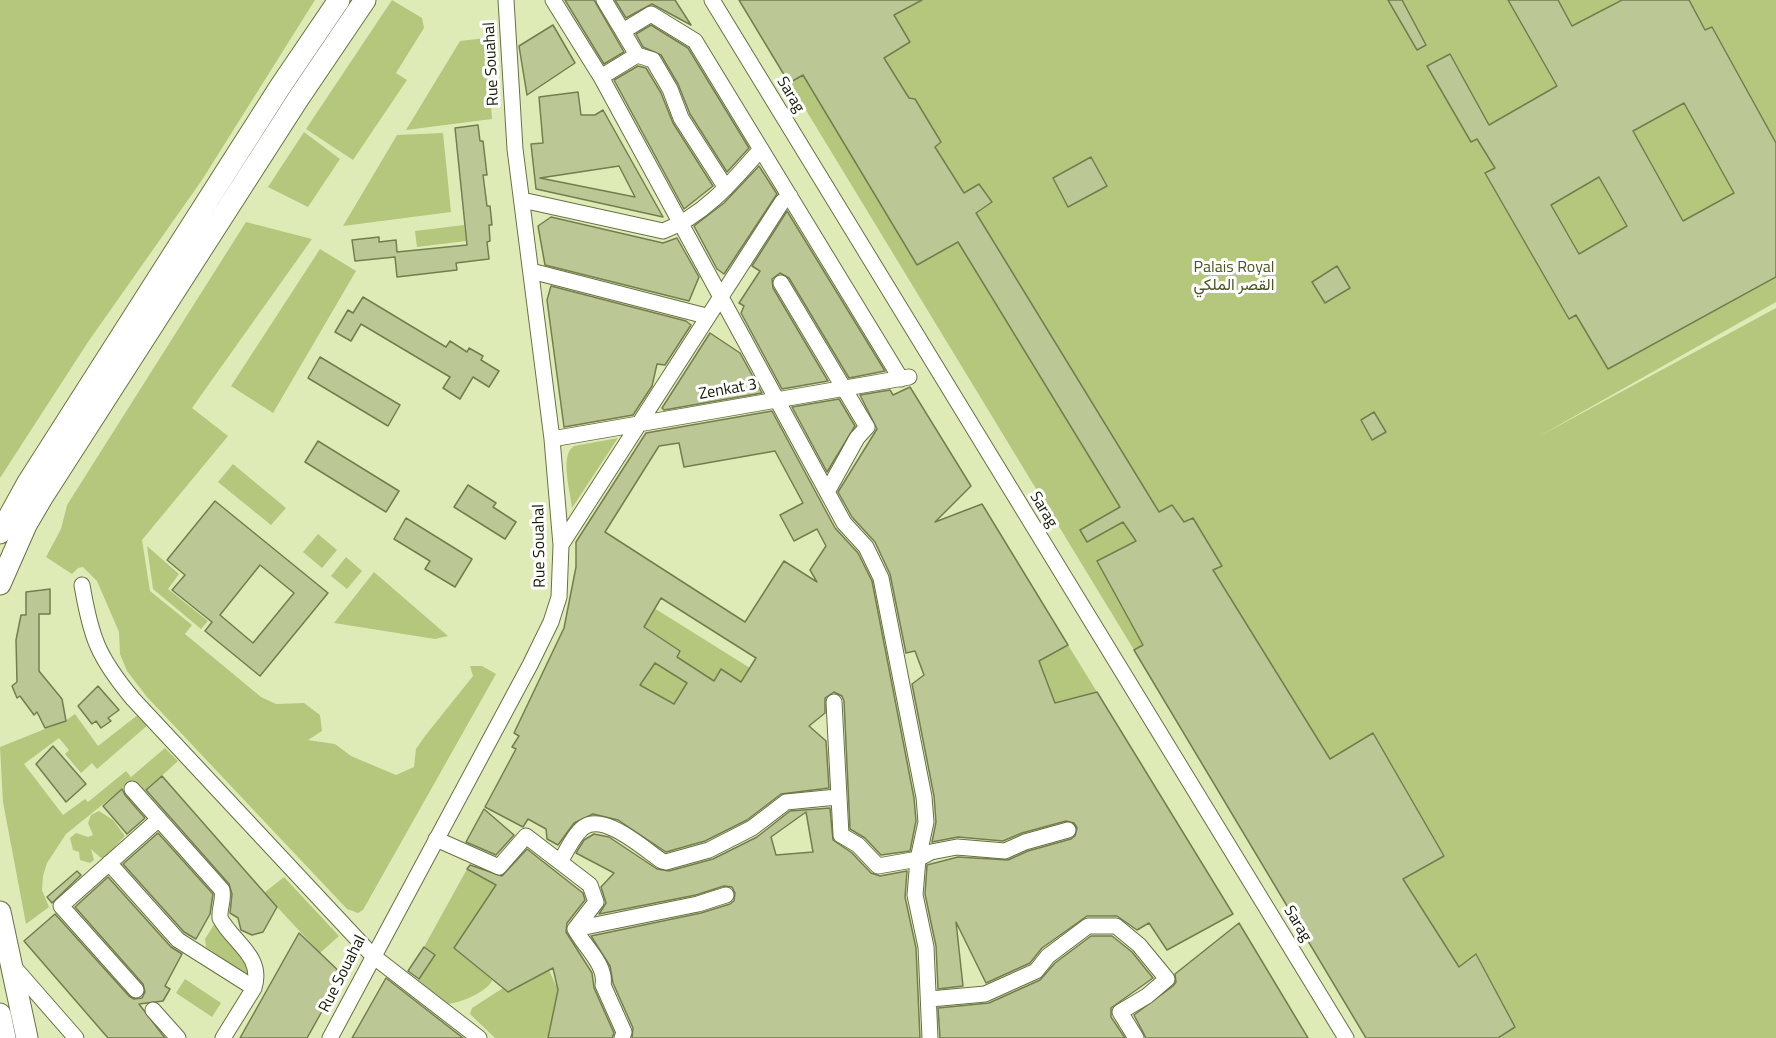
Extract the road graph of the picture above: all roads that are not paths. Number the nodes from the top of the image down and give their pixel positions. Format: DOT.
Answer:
graph roads {
  1 [pos="339,0"];
  2 [pos="364,0"];
  3 [pos="506,0"];
  4 [pos="553,0"];
  5 [pos="604,0"];
  6 [pos="712,0"];
  7 [pos="623,31"];
  8 [pos="637,55"];
  9 [pos="601,77"];
  10 [pos="761,149"];
  11 [pos="726,188"];
  12 [pos="790,196"];
  13 [pos="522,200"];
  14 [pos="682,224"];
  15 [pos="531,271"];
  16 [pos="781,283"];
  17 [pos="720,295"];
  18 [pos="706,316"];
  19 [pos="843,389"];
  20 [pos="776,400"];
  21 [pos="638,424"];
  22 [pos="552,439"];
  23 [pos="827,492"];
  24 [pos="0,532"];
  25 [pos="561,545"];
  26 [pos="0,584"];
  27 [pos="82,585"];
  28 [pos="834,702"];
  29 [pos="132,789"];
  30 [pos="837,797"];
  31 [pos="159,819"];
  32 [pos="1068,830"];
  33 [pos="436,839"];
  34 [pos="918,859"];
  35 [pos="560,862"];
  36 [pos="109,863"];
  37 [pos="726,895"];
  38 [pos="0,912"];
  39 [pos="574,929"];
  40 [pos="373,956"];
  41 [pos="11,963"];
  42 [pos="254,988"];
  43 [pos="136,990"];
  44 [pos="930,999"];
  45 [pos="153,1010"];
  46 [pos="0,1014"];
  47 [pos="5,1038"];
  48 [pos="27,1038"];
  49 [pos="76,1038"];
  50 [pos="178,1038"];
  51 [pos="223,1038"];
  52 [pos="330,1038"];
  53 [pos="478,1038"];
  54 [pos="622,1038"];
  55 [pos="930,1038"];
  56 [pos="1136,1038"];
  57 [pos="1346,1038"];
  1 -- 24 [label="main road"];
  2 -- 26 [label="main road"];
  3 -- 13 [label="street, Rue Souahal"];
  4 -- 9 [label="street"];
  5 -- 7 [label="street"];
  6 -- 57 [label="street, Sarag"];
  7 -- 8 [label="street"];
  7 -- 10 [label="street"];
  8 -- 9 [label="street"];
  8 -- 11 [label="street"];
  9 -- 14 [label="street"];
  10 -- 11 [label="street"];
  10 -- 12 [label="street"];
  11 -- 14 [label="street"];
  12 -- 17 [label="street"];
  12 -- 19 [label="street, Zenkat 3"];
  13 -- 14 [label="street"];
  13 -- 15 [label="street, Rue Souahal"];
  14 -- 17 [label="street"];
  15 -- 18 [label="street"];
  15 -- 22 [label="street, Rue Souahal"];
  16 -- 19 [label="street"];
  17 -- 18 [label="street"];
  17 -- 20 [label="street"];
  18 -- 21 [label="street"];
  19 -- 20 [label="street, Zenkat 3"];
  19 -- 23 [label="street"];
  20 -- 21 [label="street, Zenkat 3"];
  20 -- 23 [label="street"];
  21 -- 22 [label="street, Zenkat 3"];
  21 -- 25 [label="street"];
  22 -- 25 [label="street, Rue Souahal"];
  23 -- 34 [label="street"];
  25 -- 33 [label="street, Rue Souahal"];
  27 -- 40 [label="street"];
  28 -- 30 [label="street"];
  29 -- 31 [label="street"];
  30 -- 34 [label="street"];
  30 -- 35 [label="street"];
  31 -- 36 [label="street"];
  31 -- 42 [label="street"];
  32 -- 34 [label="street"];
  33 -- 35 [label="street"];
  33 -- 40 [label="street, Rue Souahal"];
  34 -- 44 [label="street"];
  35 -- 39 [label="street"];
  36 -- 42 [label="street"];
  36 -- 43 [label="street"];
  37 -- 39 [label="street"];
  38 -- 41 [label="main road"];
  39 -- 54 [label="street"];
  40 -- 52 [label="street, Rue Souahal"];
  40 -- 53 [label="street"];
  41 -- 48 [label="main road"];
  41 -- 49 [label="street"];
  42 -- 51 [label="street"];
  44 -- 55 [label="street"];
  44 -- 56 [label="street"];
  45 -- 50 [label="street"];
  46 -- 47 [label="main road"];
}
